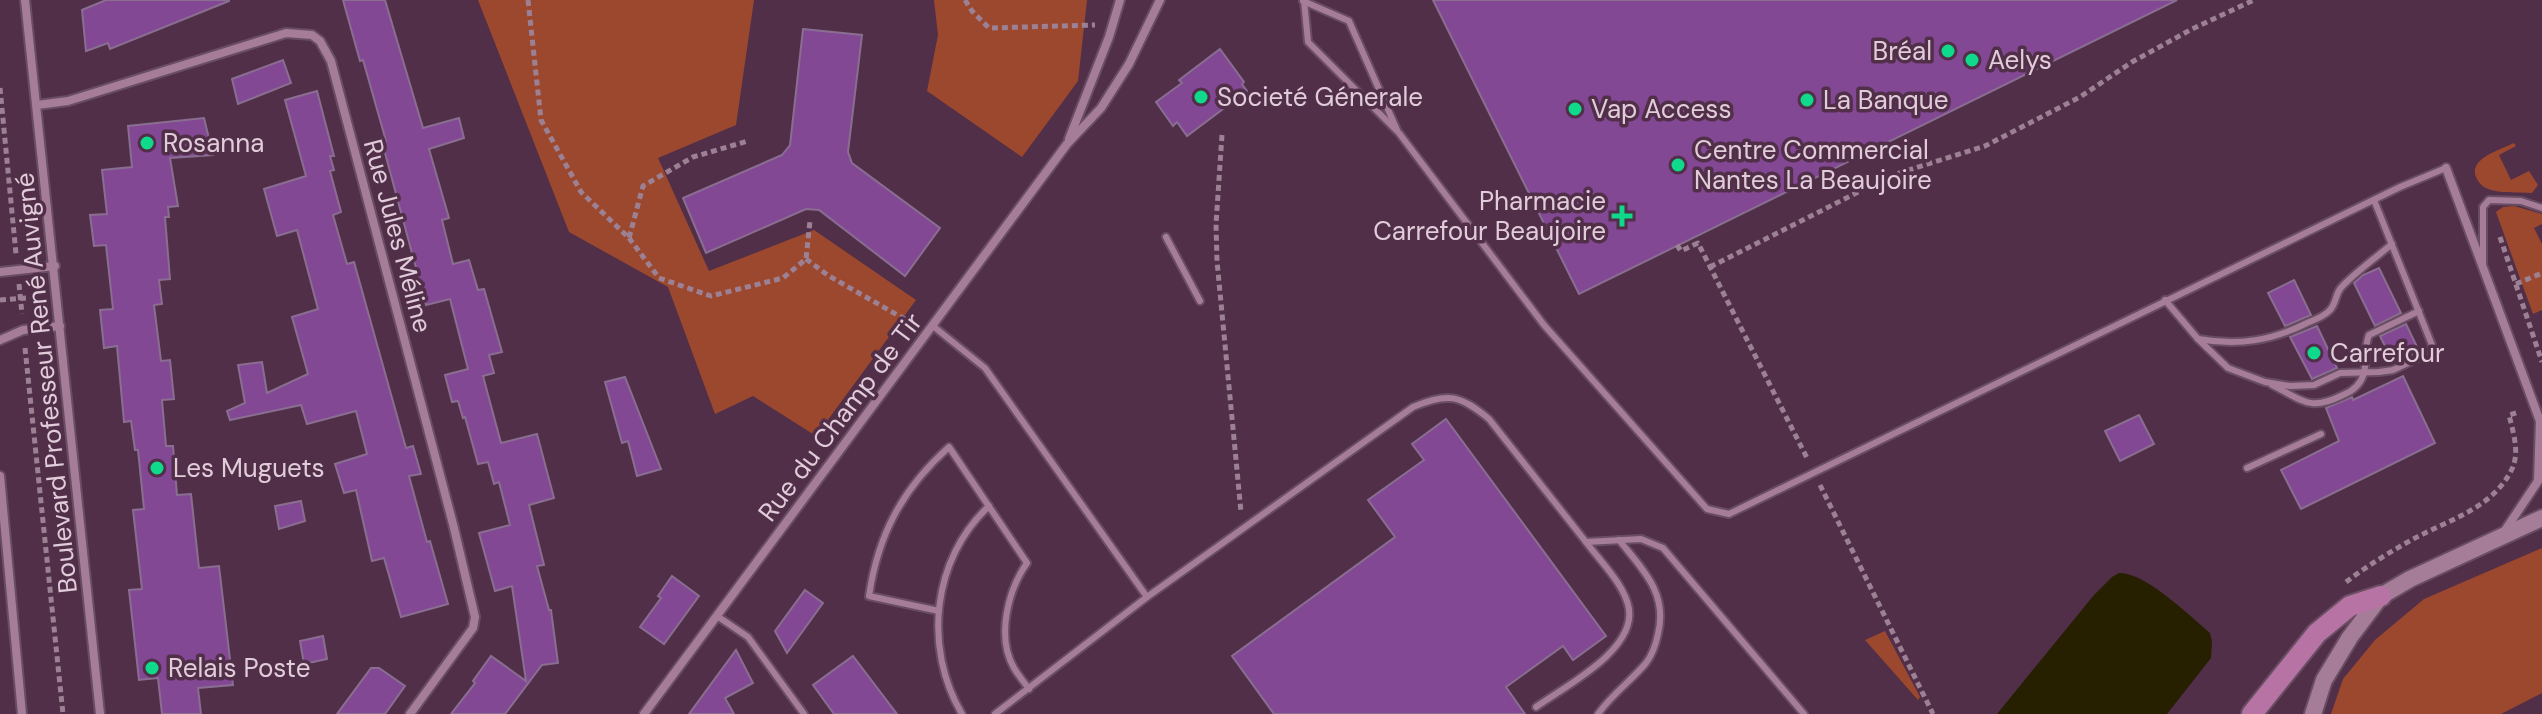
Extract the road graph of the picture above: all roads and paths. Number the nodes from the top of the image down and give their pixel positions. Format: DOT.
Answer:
graph roads {
  1 [pos="25,0"];
  2 [pos="528,0"];
  3 [pos="965,0"];
  4 [pos="1120,0"];
  5 [pos="1160,0"];
  6 [pos="1304,0"];
  7 [pos="1315,0"];
  8 [pos="2254,0"];
  9 [pos="1099,13"];
  10 [pos="0,88"];
  11 [pos="37,105"];
  12 [pos="1399,133"];
  13 [pos="1222,135"];
  14 [pos="748,141"];
  15 [pos="1067,144"];
  16 [pos="2446,168"];
  17 [pos="2374,200"];
  18 [pos="2542,208"];
  19 [pos="810,221"];
  20 [pos="2499,233"];
  21 [pos="1166,237"];
  22 [pos="629,238"];
  23 [pos="2392,244"];
  24 [pos="1677,245"];
  25 [pos="806,259"];
  26 [pos="55,266"];
  27 [pos="1710,267"];
  28 [pos="2483,267"];
  29 [pos="18,270"];
  30 [pos="0,272"];
  31 [pos="2542,273"];
  32 [pos="2516,284"];
  33 [pos="57,295"];
  34 [pos="20,298"];
  35 [pos="0,300"];
  36 [pos="2165,300"];
  37 [pos="1200,301"];
  38 [pos="2419,311"];
  39 [pos="60,326"];
  40 [pos="931,329"];
  41 [pos="23,330"];
  42 [pos="2198,339"];
  43 [pos="0,340"];
  44 [pos="2542,362"];
  45 [pos="2364,372"];
  46 [pos="2265,382"];
  47 [pos="2533,407"];
  48 [pos="2541,422"];
  49 [pos="2321,434"];
  50 [pos="2247,468"];
  51 [pos="1814,473"];
  52 [pos="0,476"];
  53 [pos="989,506"];
  54 [pos="2542,518"];
  55 [pos="1248,524"];
  56 [pos="2501,536"];
  57 [pos="1619,540"];
  58 [pos="1586,542"];
  59 [pos="2340,586"];
  60 [pos="2381,596"];
  61 [pos="1147,597"];
  62 [pos="939,611"];
  63 [pos="717,616"];
  64 [pos="1029,689"];
  65 [pos="1536,707"];
  66 [pos="22,714"];
  67 [pos="63,714"];
  68 [pos="100,714"];
  69 [pos="410,714"];
  70 [pos="644,714"];
  71 [pos="804,714"];
  72 [pos="962,714"];
  73 [pos="995,714"];
  74 [pos="1598,714"];
  75 [pos="1804,714"];
  76 [pos="1933,714"];
  77 [pos="2252,714"];
  78 [pos="2313,714"];
  1 -- 11 [label="street, Boulevard Professeur René Auvigné"];
  2 -- 22 [label="path"];
  3 -- 9 [label="path"];
  4 -- 15 [label="street, Rue du Champ de Tir"];
  5 -- 15 [label="street, Rue du Champ de Tir"];
  6 -- 7 [label="lane"];
  6 -- 12 [label="lane"];
  6 -- 12 [label="lane"];
  8 -- 27 [label="path"];
  10 -- 29 [label="path"];
  11 -- 26 [label="street, Boulevard Professeur René Auvigné"];
  11 -- 69 [label="street, Rue Jules Méline"];
  12 -- 51 [label="lane"];
  13 -- 55 [label="path"];
  14 -- 22 [label="path"];
  15 -- 40 [label="street, Rue du Champ de Tir"];
  16 -- 17 [label="lane"];
  16 -- 28 [label="street"];
  17 -- 23 [label="lane"];
  17 -- 36 [label="lane"];
  18 -- 28 [label="lane"];
  19 -- 25 [label="path"];
  20 -- 32 [label="path"];
  21 -- 37 [label="lane"];
  22 -- 25 [label="path"];
  23 -- 38 [label="lane"];
  23 -- 42 [label="lane"];
  24 -- 27 [label="path"];
  25 -- 40 [label="path"];
  26 -- 29 [label="street"];
  26 -- 33 [label="street, Boulevard Professeur René Auvigné"];
  27 -- 51 [label="path"];
  28 -- 47 [label="street"];
  29 -- 30 [label="street"];
  29 -- 34 [label="path"];
  31 -- 32 [label="path"];
  32 -- 44 [label="path"];
  33 -- 34 [label="path"];
  33 -- 39 [label="street, Boulevard Professeur René Auvigné"];
  34 -- 35 [label="path"];
  34 -- 41 [label="path"];
  36 -- 42 [label="lane"];
  36 -- 51 [label="lane"];
  38 -- 45 [label="lane"];
  38 -- 45 [label="lane"];
  39 -- 41 [label="street"];
  39 -- 68 [label="street, Boulevard Professeur René Auvigné"];
  40 -- 61 [label="lane"];
  40 -- 63 [label="street, Rue du Champ de Tir"];
  41 -- 43 [label="street"];
  41 -- 67 [label="path"];
  42 -- 46 [label="lane"];
  45 -- 46 [label="lane"];
  45 -- 46 [label="lane"];
  47 -- 48 [label="street"];
  47 -- 59 [label="path"];
  48 -- 56 [label="street"];
  49 -- 50 [label="lane"];
  51 -- 76 [label="path"];
  52 -- 66 [label="street"];
  53 -- 62 [label="lane"];
  53 -- 62 [label="lane"];
  53 -- 64 [label="lane"];
  54 -- 56 [label="main road"];
  55 -- 58 [label="lane"];
  55 -- 61 [label="lane"];
  56 -- 60 [label="main road"];
  57 -- 58 [label="lane"];
  57 -- 74 [label="lane"];
  57 -- 75 [label="lane"];
  58 -- 65 [label="lane"];
  60 -- 77 [label="main road"];
  60 -- 78 [label="main road"];
  61 -- 64 [label="lane"];
  62 -- 72 [label="lane"];
  63 -- 70 [label="street, Rue du Champ de Tir"];
  63 -- 71 [label="lane"];
  64 -- 73 [label="lane"];
}
